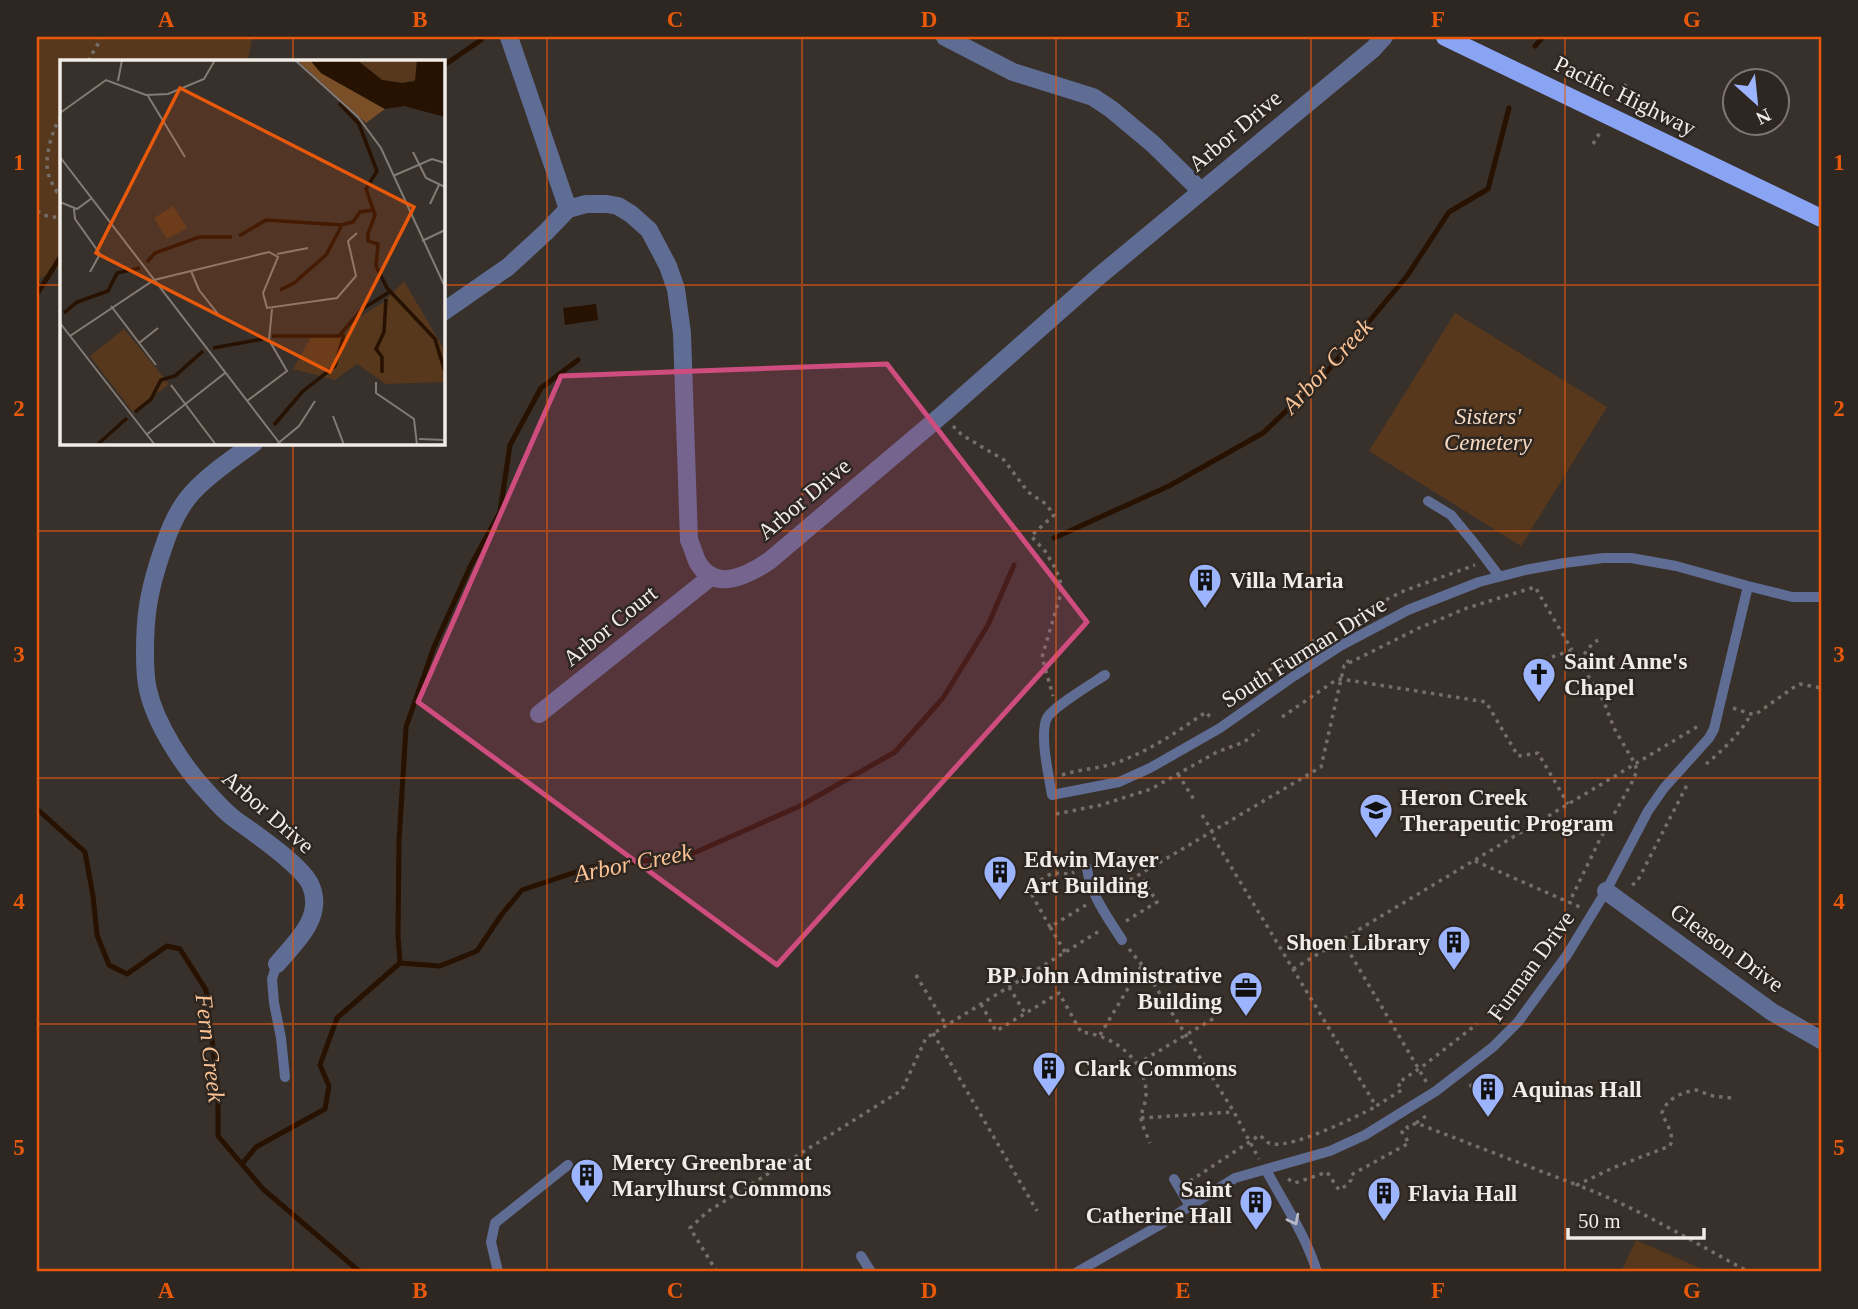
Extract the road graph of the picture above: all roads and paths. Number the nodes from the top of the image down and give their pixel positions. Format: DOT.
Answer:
graph roads {
  1 [pos="102,37"];
  2 [pos="509,37"];
  3 [pos="945,37"];
  4 [pos="1384,37"];
  5 [pos="1445,37"];
  6 [pos="89,60"];
  7 [pos="60,118"];
  8 [pos="1201,191"];
  9 [pos="60,192"];
  10 [pos="568,209"];
  11 [pos="37,211"];
  12 [pos="60,218"];
  13 [pos="1821,218"];
  14 [pos="444,311"];
  15 [pos="943,414"];
  16 [pos="253,444"];
  17 [pos="1428,501"];
  18 [pos="712,576"];
  19 [pos="1499,576"];
  20 [pos="1748,586"];
  21 [pos="1821,597"];
  22 [pos="1598,640"];
  23 [pos="1572,650"];
  24 [pos="1345,656"];
  25 [pos="1552,657"];
  26 [pos="1579,661"];
  27 [pos="1349,663"];
  28 [pos="1105,675"];
  29 [pos="1340,679"];
  30 [pos="1821,688"];
  31 [pos="1731,707"];
  32 [pos="1055,710"];
  33 [pos="538,715"];
  34 [pos="1751,715"];
  35 [pos="1282,717"];
  36 [pos="1702,724"];
  37 [pos="1259,730"];
  38 [pos="1635,764"];
  39 [pos="1174,766"];
  40 [pos="1703,766"];
  41 [pos="1178,774"];
  42 [pos="1688,783"];
  43 [pos="1196,803"];
  44 [pos="1568,804"];
  45 [pos="1056,814"];
  46 [pos="1202,815"];
  47 [pos="1212,831"];
  48 [pos="1475,861"];
  49 [pos="1087,868"];
  50 [pos="1071,874"];
  51 [pos="1140,875"];
  52 [pos="1632,885"];
  53 [pos="1606,891"];
  54 [pos="1106,894"];
  55 [pos="1569,902"];
  56 [pos="1090,903"];
  57 [pos="1584,909"];
  58 [pos="1126,921"];
  59 [pos="1050,927"];
  60 [pos="1100,931"];
  61 [pos="1122,940"];
  62 [pos="1342,940"];
  63 [pos="1065,952"];
  64 [pos="277,964"];
  65 [pos="1293,969"];
  66 [pos="916,975"];
  67 [pos="1009,987"];
  68 [pos="981,1004"];
  69 [pos="1025,1013"];
  70 [pos="1216,1017"];
  71 [pos="1477,1024"];
  72 [pos="946,1025"];
  73 [pos="933,1033"];
  74 [pos="1186,1035"];
  75 [pos="1099,1036"];
  76 [pos="1821,1040"];
  77 [pos="1137,1064"];
  78 [pos="1419,1069"];
  79 [pos="285,1077"];
  80 [pos="1427,1083"];
  81 [pos="1470,1084"];
  82 [pos="1731,1098"];
  83 [pos="1376,1107"];
  84 [pos="1485,1107"];
  85 [pos="1234,1112"];
  86 [pos="1141,1118"];
  87 [pos="1248,1142"];
  88 [pos="1150,1143"];
  89 [pos="568,1165"];
  90 [pos="1266,1170"];
  91 [pos="1288,1179"];
  92 [pos="1177,1184"];
  93 [pos="1577,1185"];
  94 [pos="1190,1206"];
  95 [pos="1037,1211"];
  96 [pos="861,1256"];
  97 [pos="498,1272"];
  98 [pos="717,1272"];
  99 [pos="872,1272"];
  100 [pos="1077,1272"];
  101 [pos="1317,1272"];
  102 [pos="1749,1272"];
  1 -- 6 [label="path"];
  2 -- 10 [label="street"];
  3 -- 8 [label="street"];
  4 -- 8 [label="street, Arbor Drive"];
  5 -- 13 [label="main road, Pacific Highway"];
  7 -- 9 [label="path"];
  8 -- 15 [label="street, Arbor Drive"];
  10 -- 14 [label="street"];
  10 -- 18 [label="street"];
  11 -- 12 [label="path"];
  15 -- 18 [label="street, Arbor Drive"];
  15 -- 32 [label="path"];
  16 -- 64 [label="street, Arbor Drive"];
  17 -- 19 [label="lane"];
  18 -- 33 [label="street, Arbor Court"];
  19 -- 20 [label="lane, South Furman Drive"];
  19 -- 32 [label="lane, South Furman Drive"];
  20 -- 21 [label="lane"];
  20 -- 53 [label="lane, Furman Drive"];
  22 -- 26 [label="path"];
  23 -- 25 [label="path"];
  23 -- 26 [label="path"];
  23 -- 27 [label="path"];
  24 -- 27 [label="path"];
  26 -- 38 [label="path"];
  27 -- 29 [label="path"];
  28 -- 32 [label="lane"];
  29 -- 35 [label="path"];
  29 -- 44 [label="path"];
  29 -- 47 [label="path"];
  30 -- 34 [label="path"];
  31 -- 34 [label="path"];
  34 -- 40 [label="path"];
  36 -- 38 [label="path"];
  37 -- 41 [label="path"];
  38 -- 44 [label="path"];
  38 -- 55 [label="path"];
  39 -- 41 [label="path"];
  41 -- 43 [label="path"];
  41 -- 45 [label="path"];
  42 -- 52 [label="path"];
  44 -- 48 [label="path"];
  46 -- 47 [label="path"];
  47 -- 51 [label="path"];
  47 -- 65 [label="path"];
  48 -- 55 [label="path"];
  48 -- 62 [label="path"];
  49 -- 61 [label="lane"];
  50 -- 59 [label="path"];
  51 -- 54 [label="path"];
  51 -- 58 [label="path"];
  53 -- 76 [label="street, Gleason Drive"];
  53 -- 90 [label="lane, Furman Drive"];
  55 -- 57 [label="path"];
  56 -- 59 [label="path"];
  59 -- 63 [label="path"];
  60 -- 63 [label="path"];
  62 -- 65 [label="path"];
  62 -- 78 [label="path"];
  63 -- 67 [label="path"];
  64 -- 79 [label="lane"];
  65 -- 83 [label="path"];
  66 -- 72 [label="path"];
  67 -- 68 [label="path"];
  67 -- 69 [label="path"];
  68 -- 69 [label="path"];
  68 -- 72 [label="path"];
  69 -- 75 [label="path"];
  70 -- 74 [label="path"];
  71 -- 78 [label="path"];
  72 -- 73 [label="path"];
  73 -- 95 [label="path"];
  73 -- 98 [label="path"];
  74 -- 75 [label="path"];
  74 -- 77 [label="path"];
  74 -- 85 [label="path"];
  75 -- 77 [label="path"];
  77 -- 86 [label="path"];
  78 -- 80 [label="path"];
  78 -- 83 [label="path"];
  81 -- 84 [label="path"];
  82 -- 93 [label="path"];
  83 -- 87 [label="path"];
  85 -- 86 [label="path"];
  85 -- 87 [label="path"];
  86 -- 88 [label="path"];
  87 -- 90 [label="path"];
  87 -- 92 [label="path"];
  89 -- 97 [label="lane"];
  90 -- 94 [label="lane, Furman Drive"];
  90 -- 101 [label="lane, one-way"];
  91 -- 93 [label="path"];
  92 -- 94 [label="lane"];
  93 -- 102 [label="path"];
  94 -- 100 [label="lane, Furman Drive"];
  96 -- 99 [label="lane"];
}
